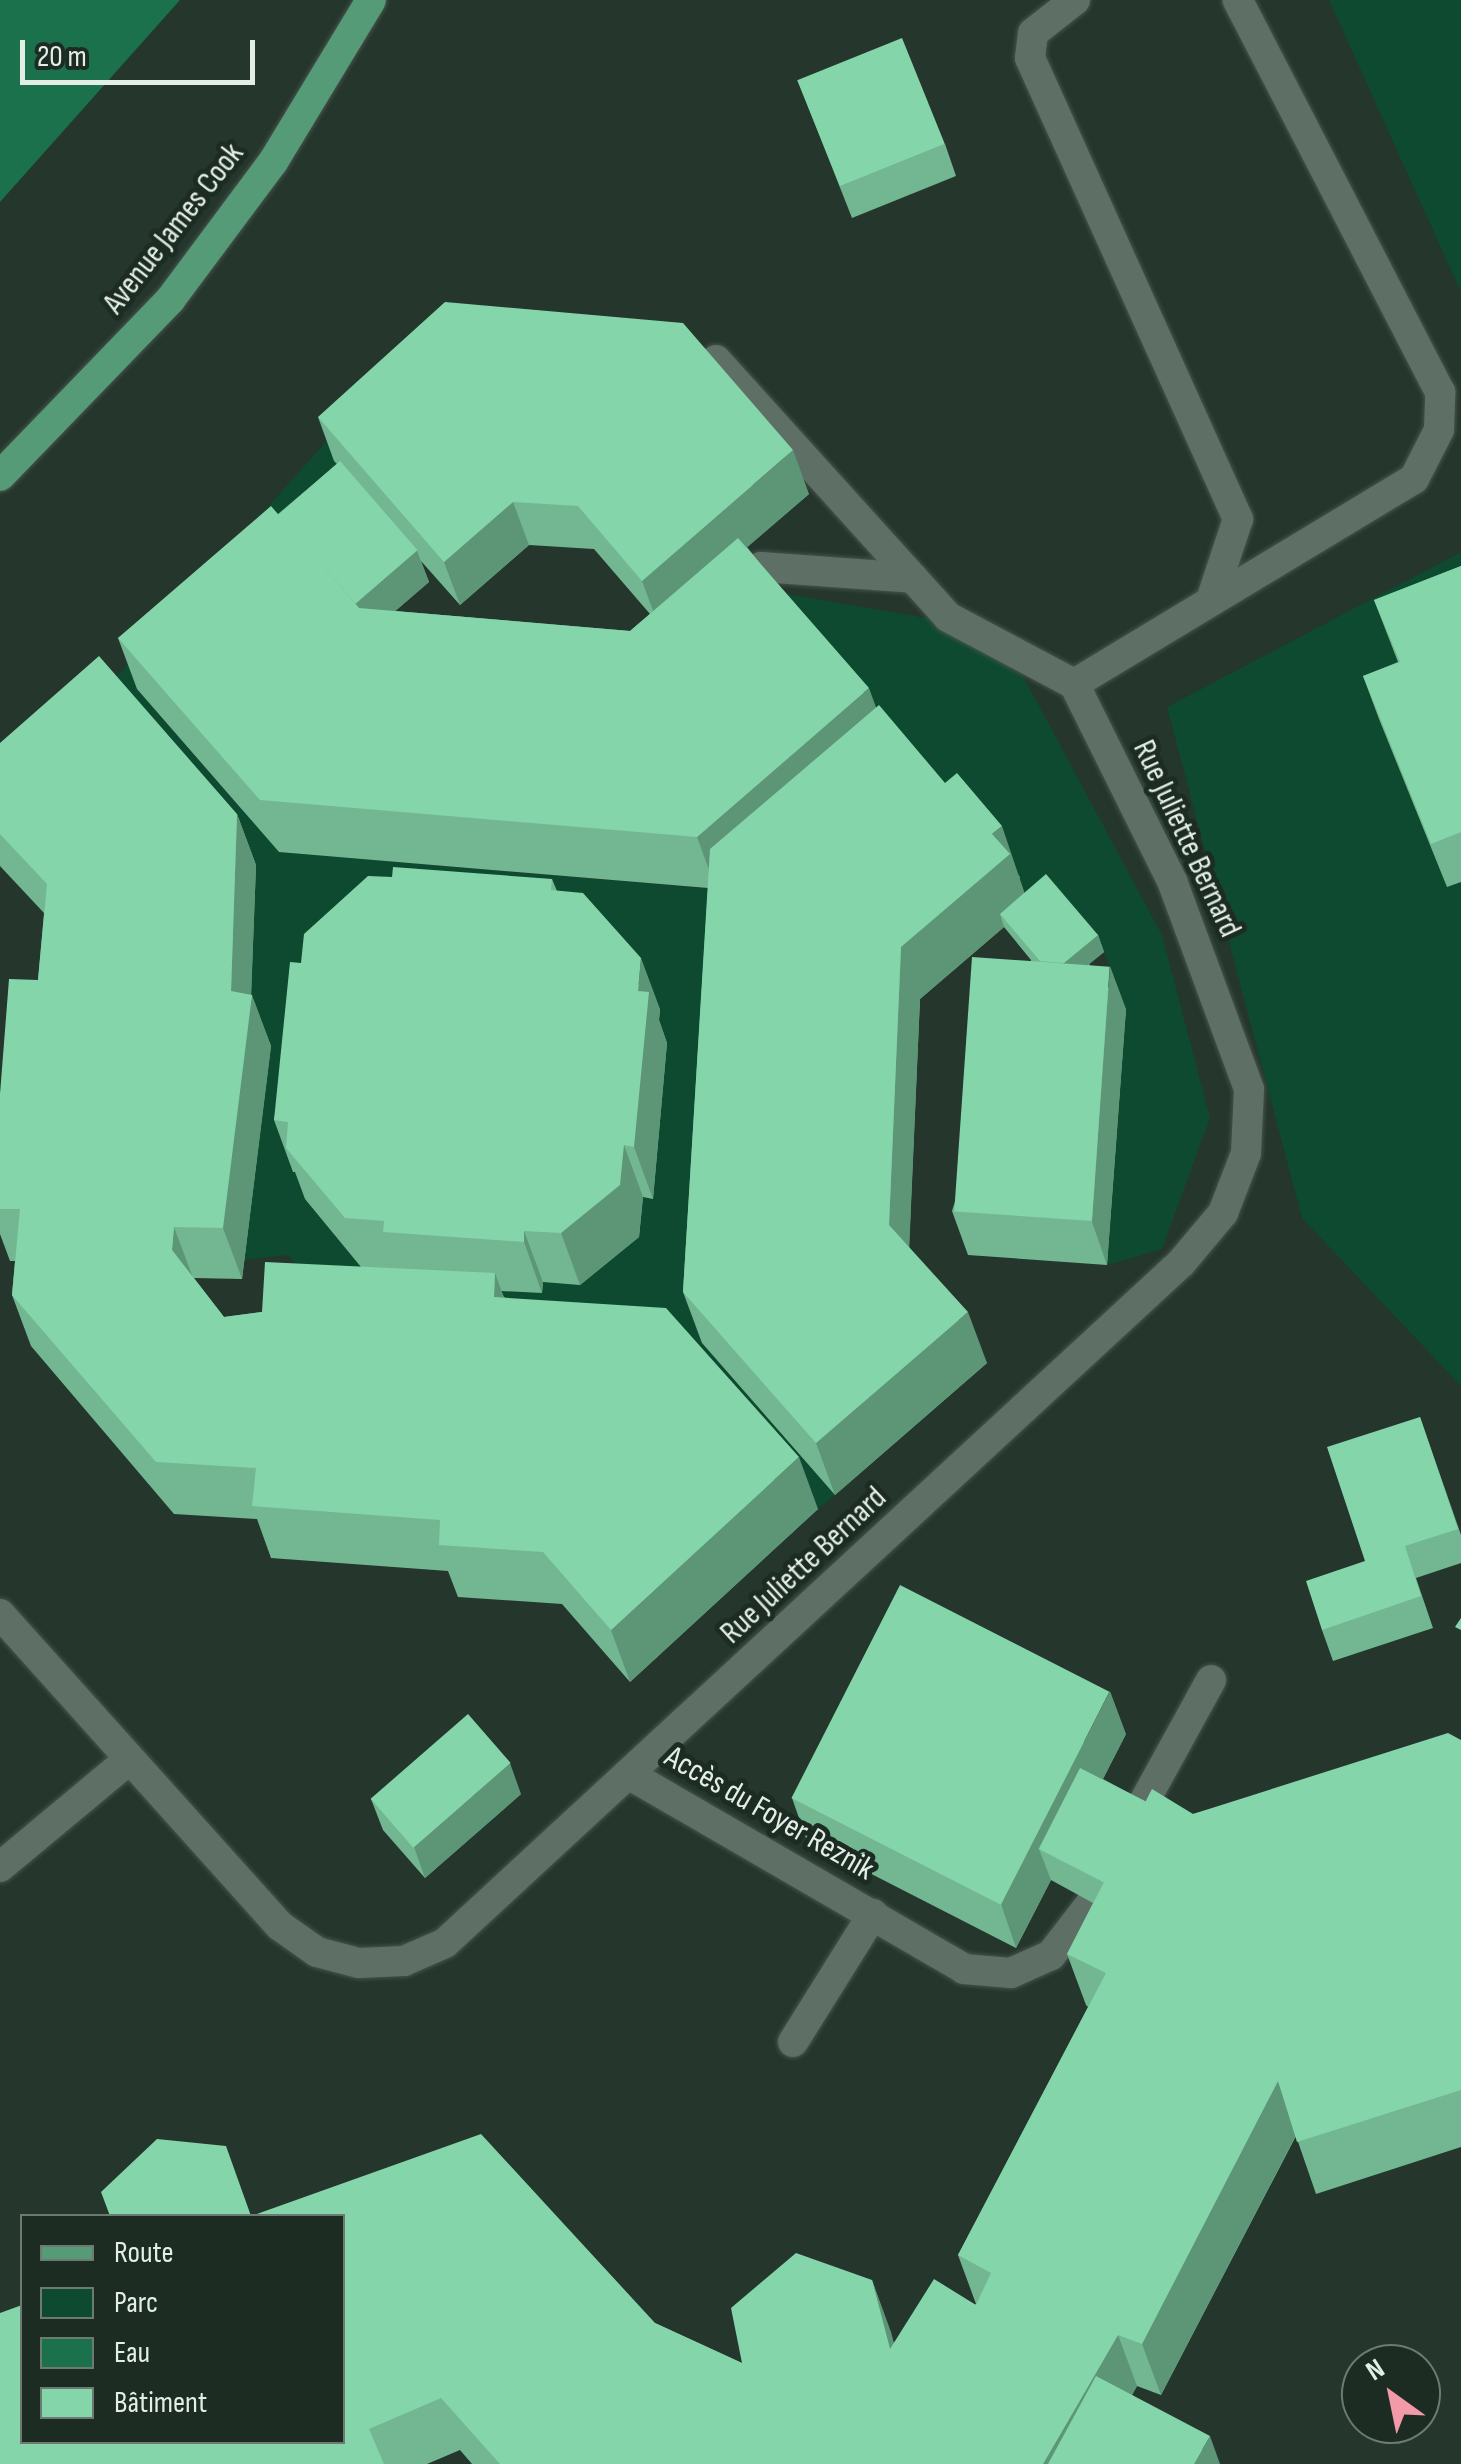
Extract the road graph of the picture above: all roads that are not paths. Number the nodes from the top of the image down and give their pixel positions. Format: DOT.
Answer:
graph roads {
  1 [pos="371,0"];
  2 [pos="1075,0"];
  3 [pos="1238,0"];
  4 [pos="716,360"];
  5 [pos="0,476"];
  6 [pos="913,578"];
  7 [pos="1213,594"];
  8 [pos="705,614"];
  9 [pos="1074,684"];
  10 [pos="0,1614"];
  11 [pos="1211,1680"];
  12 [pos="126,1760"];
  13 [pos="630,1775"];
  14 [pos="1133,1822"];
  15 [pos="0,1867"];
  16 [pos="1092,1902"];
  17 [pos="873,1914"];
  18 [pos="793,2042"];
  1 -- 5 [label="main road, Avenue James Cook"];
  2 -- 7 [label="street"];
  3 -- 7 [label="street"];
  4 -- 6 [label="street"];
  6 -- 8 [label="street"];
  6 -- 9 [label="street"];
  7 -- 9 [label="street"];
  9 -- 13 [label="street, Rue Juliette Bernard"];
  10 -- 12 [label="street, Rue Juliette Bernard"];
  11 -- 14 [label="street"];
  12 -- 13 [label="street, Rue Juliette Bernard"];
  12 -- 15 [label="street"];
  13 -- 17 [label="street, Accès du Foyer Reznik"];
  16 -- 17 [label="street, Accès du Foyer Reznik"];
  17 -- 18 [label="street, Accès du Foyer Reznik"];
}
